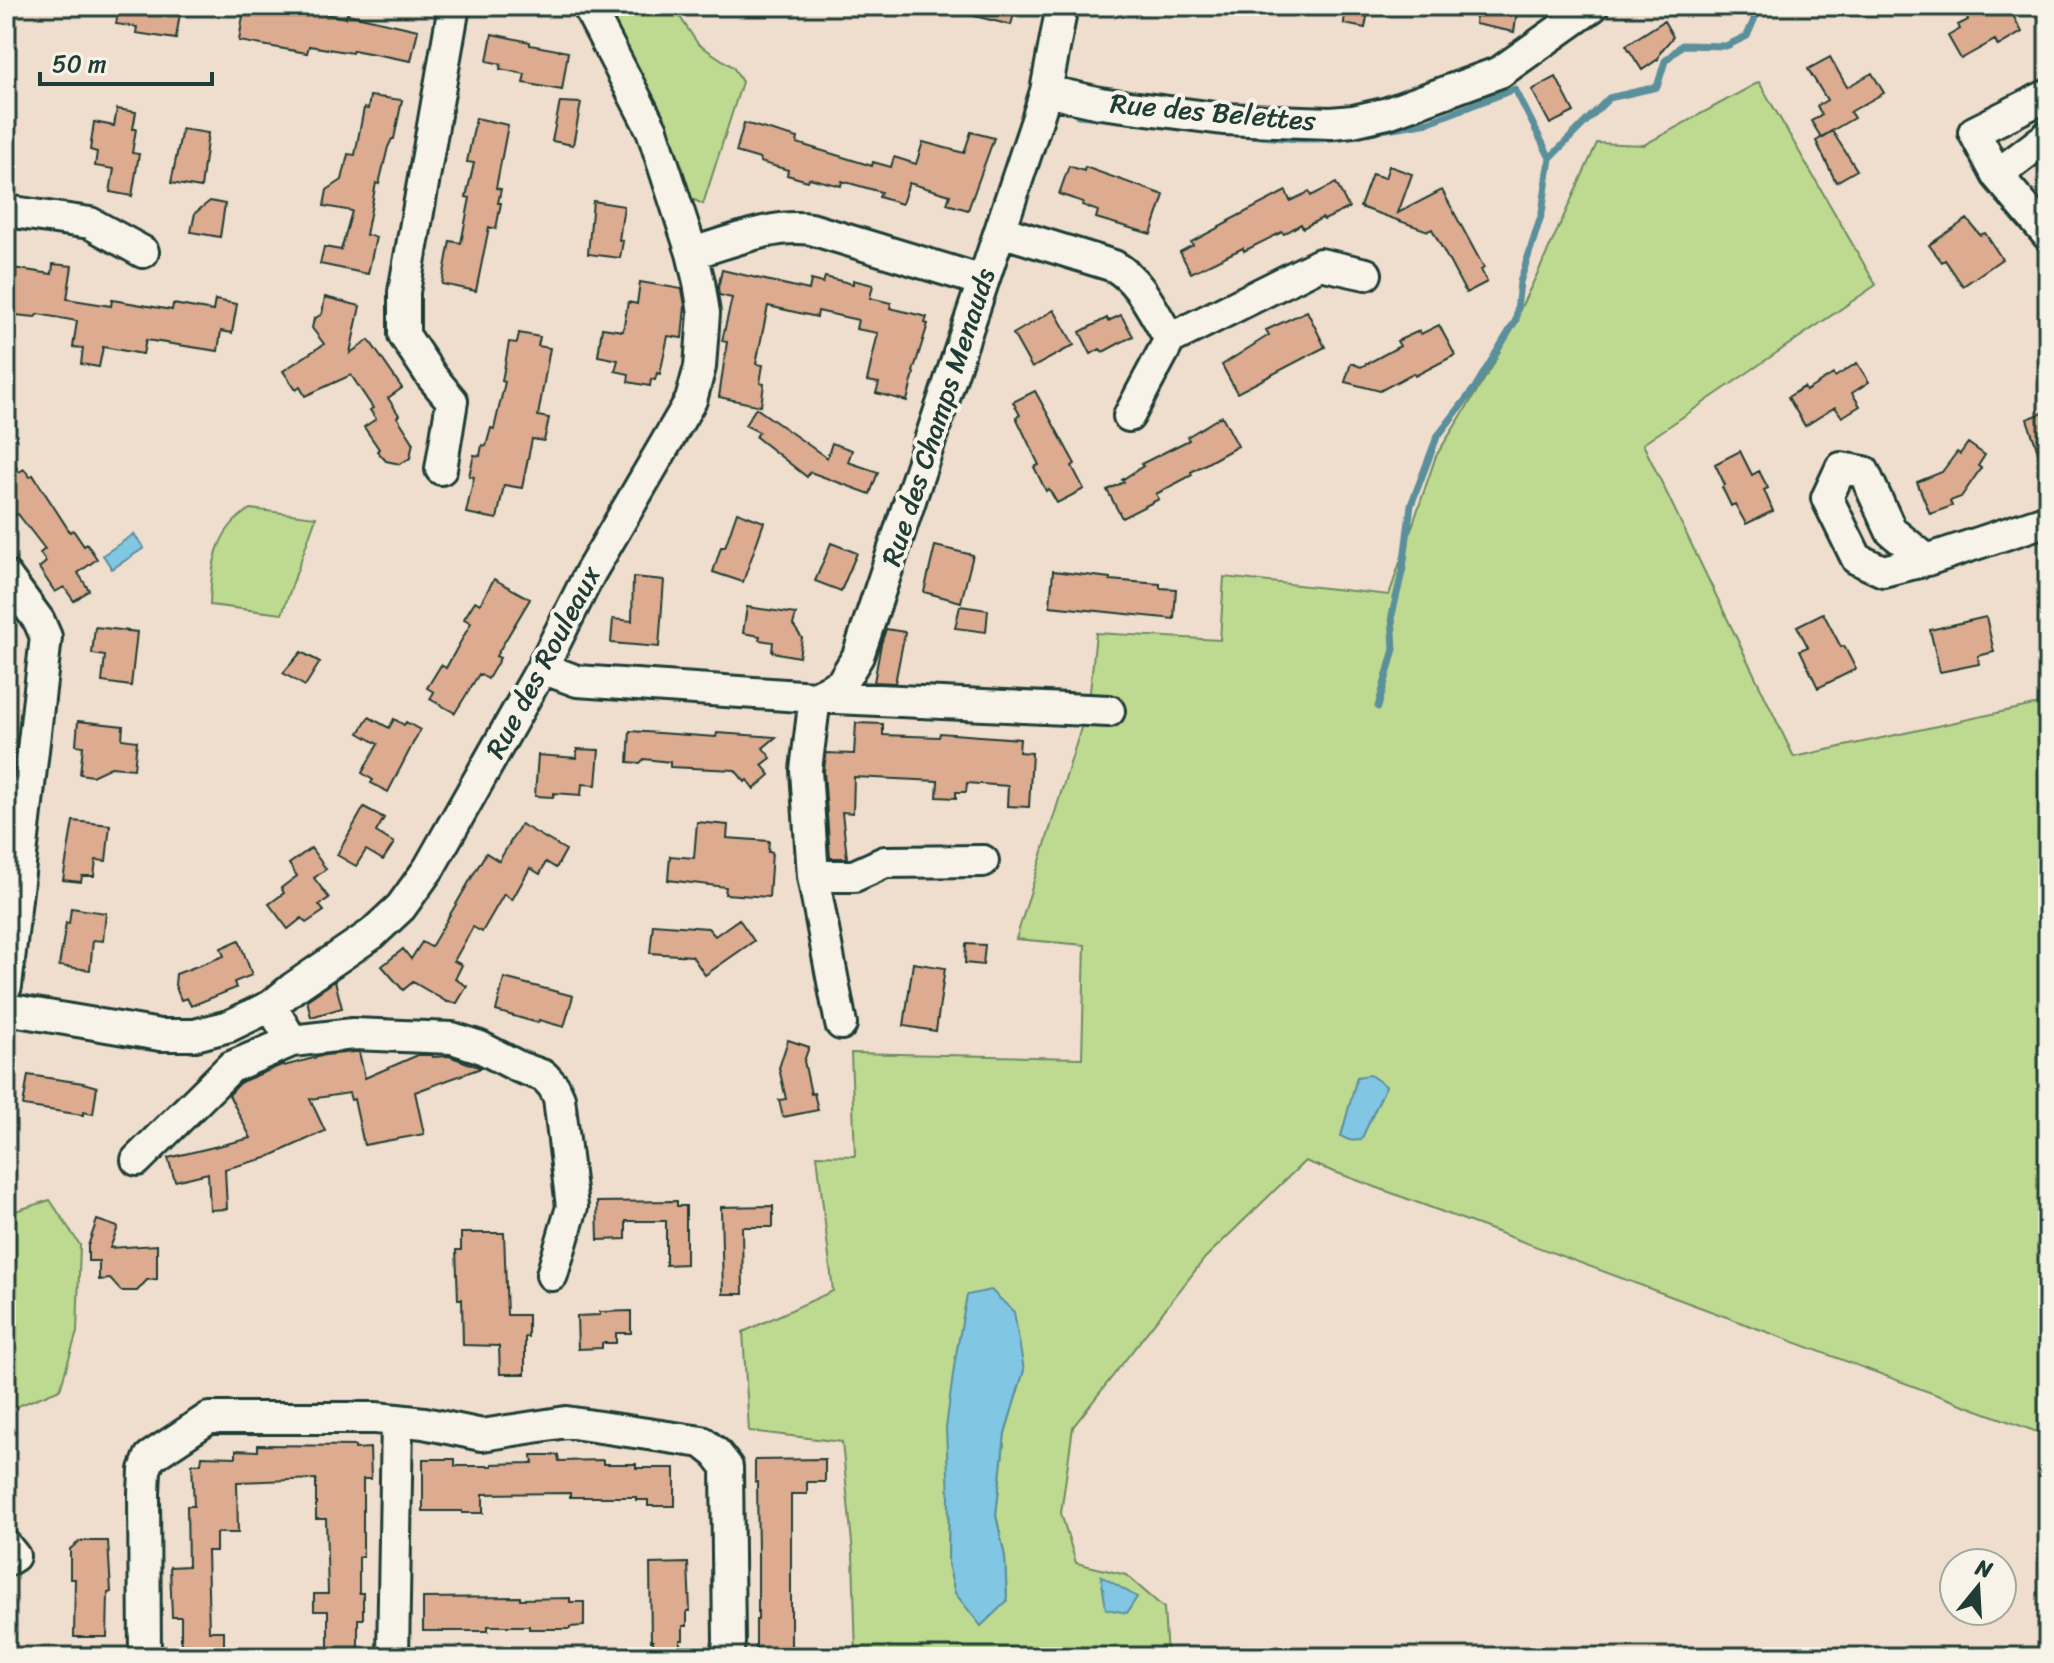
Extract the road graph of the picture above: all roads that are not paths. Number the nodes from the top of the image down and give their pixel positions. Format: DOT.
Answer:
graph roads {
  1 [pos="454,6"];
  2 [pos="588,6"];
  3 [pos="1062,6"];
  4 [pos="1593,6"];
  5 [pos="1046,91"];
  6 [pos="2048,95"];
  7 [pos="2048,136"];
  8 [pos="1997,175"];
  9 [pos="6,211"];
  10 [pos="1001,231"];
  11 [pos="2048,235"];
  12 [pos="143,252"];
  13 [pos="692,253"];
  14 [pos="1366,274"];
  15 [pos="983,281"];
  16 [pos="1170,339"];
  17 [pos="1129,416"];
  18 [pos="441,469"];
  19 [pos="2048,520"];
  20 [pos="1927,560"];
  21 [pos="6,576"];
  22 [pos="542,668"];
  23 [pos="815,697"];
  24 [pos="1109,711"];
  25 [pos="983,861"];
  26 [pos="813,876"];
  27 [pos="6,986"];
  28 [pos="271,1006"];
  29 [pos="6,1009"];
  30 [pos="841,1024"];
  31 [pos="292,1041"];
  32 [pos="137,1160"];
  33 [pos="552,1275"];
  34 [pos="397,1420"];
  35 [pos="145,1657"];
  36 [pos="393,1657"];
  37 [pos="727,1657"];
  1 -- 18 [label="street"];
  2 -- 13 [label="street, Rue des Rouleaux"];
  3 -- 5 [label="street, Rue des Champs Menauds"];
  4 -- 5 [label="street, Rue des Belettes"];
  5 -- 10 [label="street, Rue des Champs Menauds"];
  6 -- 8 [label="street"];
  7 -- 8 [label="street"];
  8 -- 11 [label="street"];
  9 -- 12 [label="street"];
  10 -- 15 [label="street, Rue des Champs Menauds"];
  10 -- 16 [label="street"];
  13 -- 15 [label="street"];
  13 -- 22 [label="street, Rue des Rouleaux"];
  14 -- 16 [label="street"];
  15 -- 23 [label="street, Rue des Champs Menauds"];
  16 -- 17 [label="street"];
  19 -- 20 [label="street"];
  21 -- 27 [label="street"];
  22 -- 23 [label="street"];
  22 -- 28 [label="street, Rue des Rouleaux"];
  23 -- 24 [label="street"];
  23 -- 26 [label="street"];
  25 -- 26 [label="street"];
  26 -- 30 [label="street"];
  28 -- 29 [label="street, Rue des Rouleaux"];
  28 -- 31 [label="street"];
  31 -- 32 [label="street"];
  31 -- 33 [label="street"];
  34 -- 35 [label="street"];
  34 -- 36 [label="street"];
  34 -- 37 [label="street"];
}
